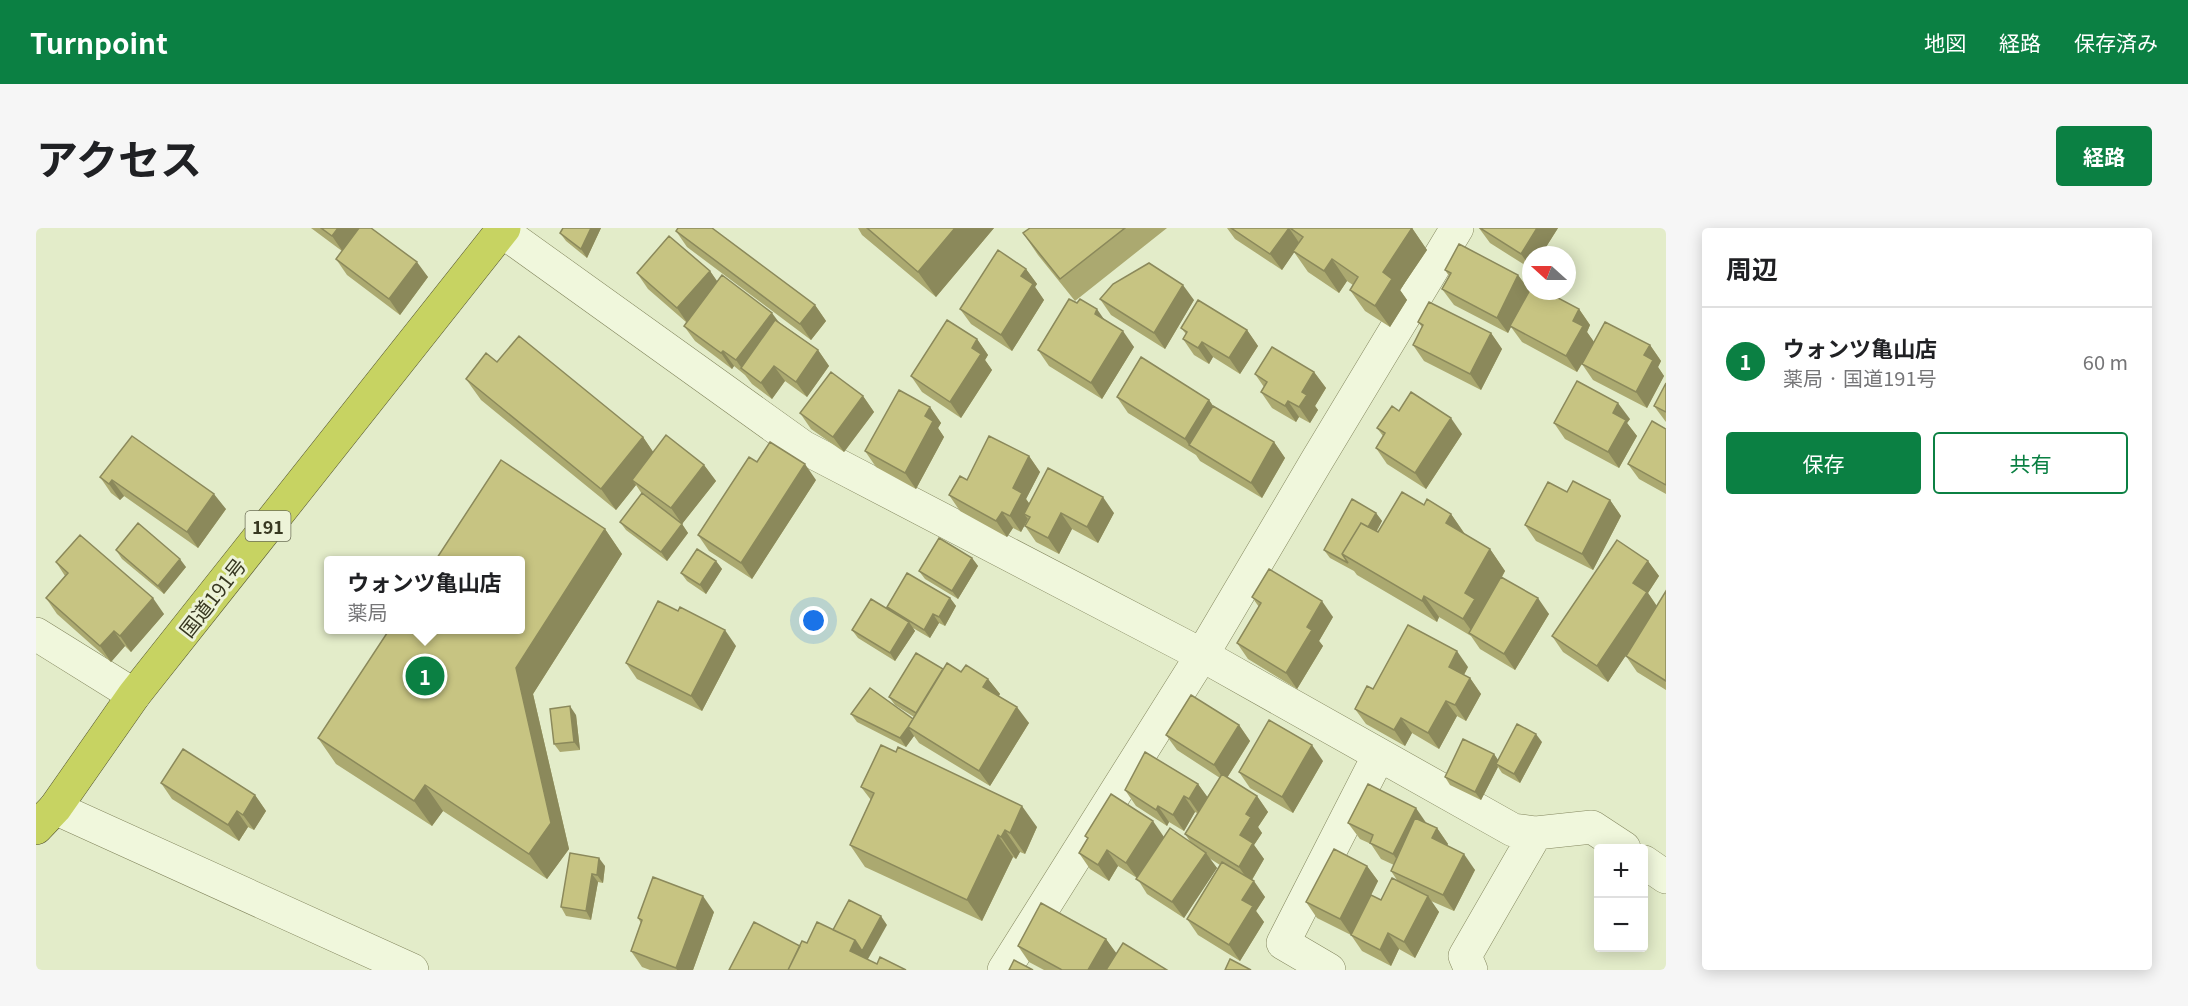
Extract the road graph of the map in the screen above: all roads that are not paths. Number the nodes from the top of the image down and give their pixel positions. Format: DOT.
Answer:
graph roads {
  1 [pos="1457,228"];
  2 [pos="503,229"];
  3 [pos="36,634"];
  4 [pos="1202,656"];
  5 [pos="134,695"];
  6 [pos="1379,755"];
  7 [pos="45,818"];
  8 [pos="1536,833"];
  9 [pos="1617,844"];
  10 [pos="1648,864"];
  11 [pos="1666,876"];
  12 [pos="412,970"];
  13 [pos="1004,970"];
  14 [pos="1329,970"];
  15 [pos="1471,970"];
  1 -- 4 [label="street"];
  2 -- 4 [label="street"];
  2 -- 5 [label="highway, 国道191号 / 191"];
  3 -- 5 [label="street"];
  4 -- 6 [label="street"];
  4 -- 13 [label="street"];
  5 -- 7 [label="highway, 国道191号 / 191"];
  6 -- 8 [label="street"];
  6 -- 14 [label="street"];
  7 -- 12 [label="street"];
  8 -- 9 [label="street"];
  8 -- 15 [label="street"];
  10 -- 11 [label="street"];
}
